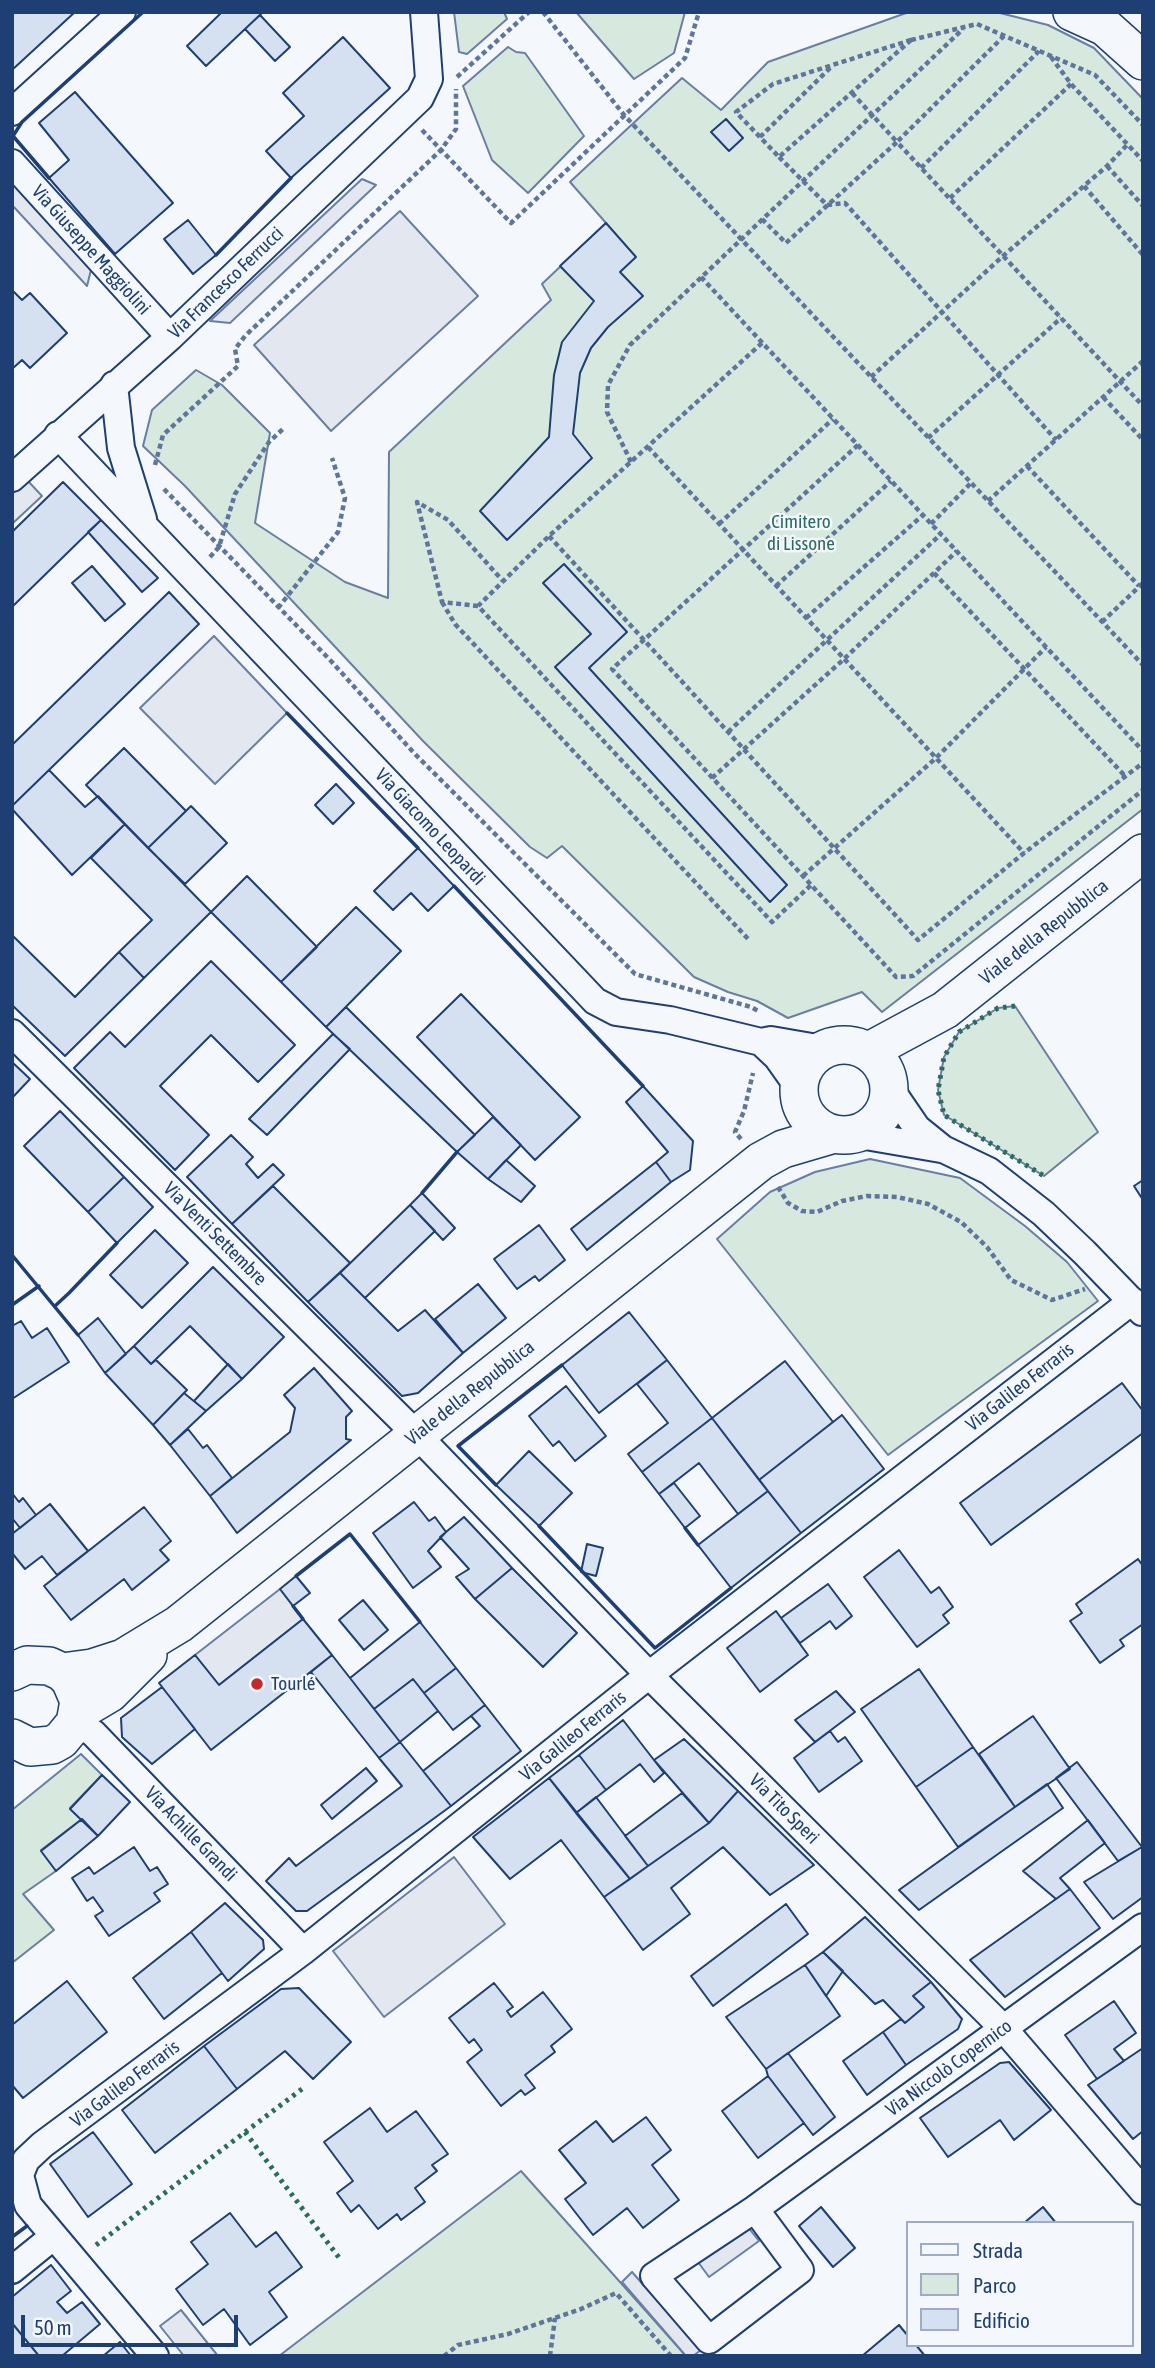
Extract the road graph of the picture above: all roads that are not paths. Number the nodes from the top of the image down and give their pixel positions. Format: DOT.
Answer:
graph roads {
  1 [pos="122,12"];
  2 [pos="424,12"];
  3 [pos="1072,12"];
  4 [pos="1143,61"];
  5 [pos="12,113"];
  6 [pos="12,163"];
  7 [pos="170,337"];
  8 [pos="114,385"];
  9 [pos="58,435"];
  10 [pos="12,478"];
  11 [pos="146,528"];
  12 [pos="1143,853"];
  13 [pos="945,1010"];
  14 [pos="12,1033"];
  15 [pos="761,1042"];
  16 [pos="823,1049"];
  17 [pos="869,1051"];
  18 [pos="889,1087"];
  19 [pos="799,1090"];
  20 [pos="844,1134"];
  21 [pos="943,1149"];
  22 [pos="761,1161"];
  23 [pos="1137,1307"];
  24 [pos="417,1435"];
  25 [pos="178,1624"];
  26 [pos="30,1663"];
  27 [pos="649,1675"];
  28 [pos="77,1718"];
  29 [pos="18,1749"];
  30 [pos="1143,1927"];
  31 [pos="303,1951"];
  32 [pos="1004,2029"];
  33 [pos="16,2172"];
  34 [pos="1143,2191"];
  35 [pos="755,2209"];
  36 [pos="54,2236"];
  37 [pos="12,2270"];
  38 [pos="155,2356"];
  1 -- 5 [label="street"];
  2 -- 7 [label="street, Via Francesco Ferrucci"];
  3 -- 4 [label="street"];
  6 -- 7 [label="street, Via Giuseppe Maggiolini"];
  7 -- 8 [label="street, Via Francesco Ferrucci"];
  8 -- 9 [label="street, Via Francesco Ferrucci"];
  8 -- 11 [label="street, Via Giacomo Leopardi"];
  9 -- 10 [label="street, Via Francesco Ferrucci"];
  9 -- 11 [label="street, Via Giacomo Leopardi"];
  11 -- 15 [label="street, Via Giacomo Leopardi"];
  12 -- 13 [label="street, Viale della Repubblica"];
  13 -- 17 [label="street, Viale della Repubblica"];
  13 -- 18 [label="street, Viale della Repubblica"];
  14 -- 24 [label="street, Via Venti Settembre"];
  15 -- 16 [label="street, Via Giacomo Leopardi"];
  15 -- 19 [label="street"];
  16 -- 17 [label="street"];
  16 -- 19 [label="street, Viale della Repubblica"];
  17 -- 18 [label="street"];
  18 -- 20 [label="street, Viale della Repubblica"];
  18 -- 21 [label="street"];
  19 -- 20 [label="street"];
  19 -- 22 [label="street, Viale della Repubblica"];
  20 -- 21 [label="street"];
  20 -- 22 [label="street, Viale della Repubblica"];
  21 -- 23 [label="street"];
  22 -- 24 [label="street, Viale della Repubblica"];
  23 -- 27 [label="street, Via Galileo Ferraris"];
  24 -- 25 [label="street, Viale della Repubblica"];
  24 -- 27 [label="street, Via Tito Speri"];
  25 -- 26 [label="street, Viale della Repubblica"];
  25 -- 28 [label="street, Viale della Repubblica"];
  26 -- 28 [label="street, Viale della Repubblica"];
  27 -- 31 [label="street, Via Galileo Ferraris"];
  27 -- 32 [label="street, Via Tito Speri"];
  28 -- 29 [label="street, Viale della Repubblica"];
  28 -- 31 [label="street, Via Achille Grandi"];
  30 -- 32 [label="street, Via Niccolò Copernico"];
  31 -- 33 [label="street, Via Galileo Ferraris"];
  32 -- 34 [label="street, Via Tito Speri"];
  32 -- 35 [label="street, Via Niccolò Copernico"];
  33 -- 36 [label="street"];
  35 -- 35 [label="street, Via Niccolò Copernico"];
  36 -- 37 [label="street"];
  36 -- 38 [label="street"];
}
